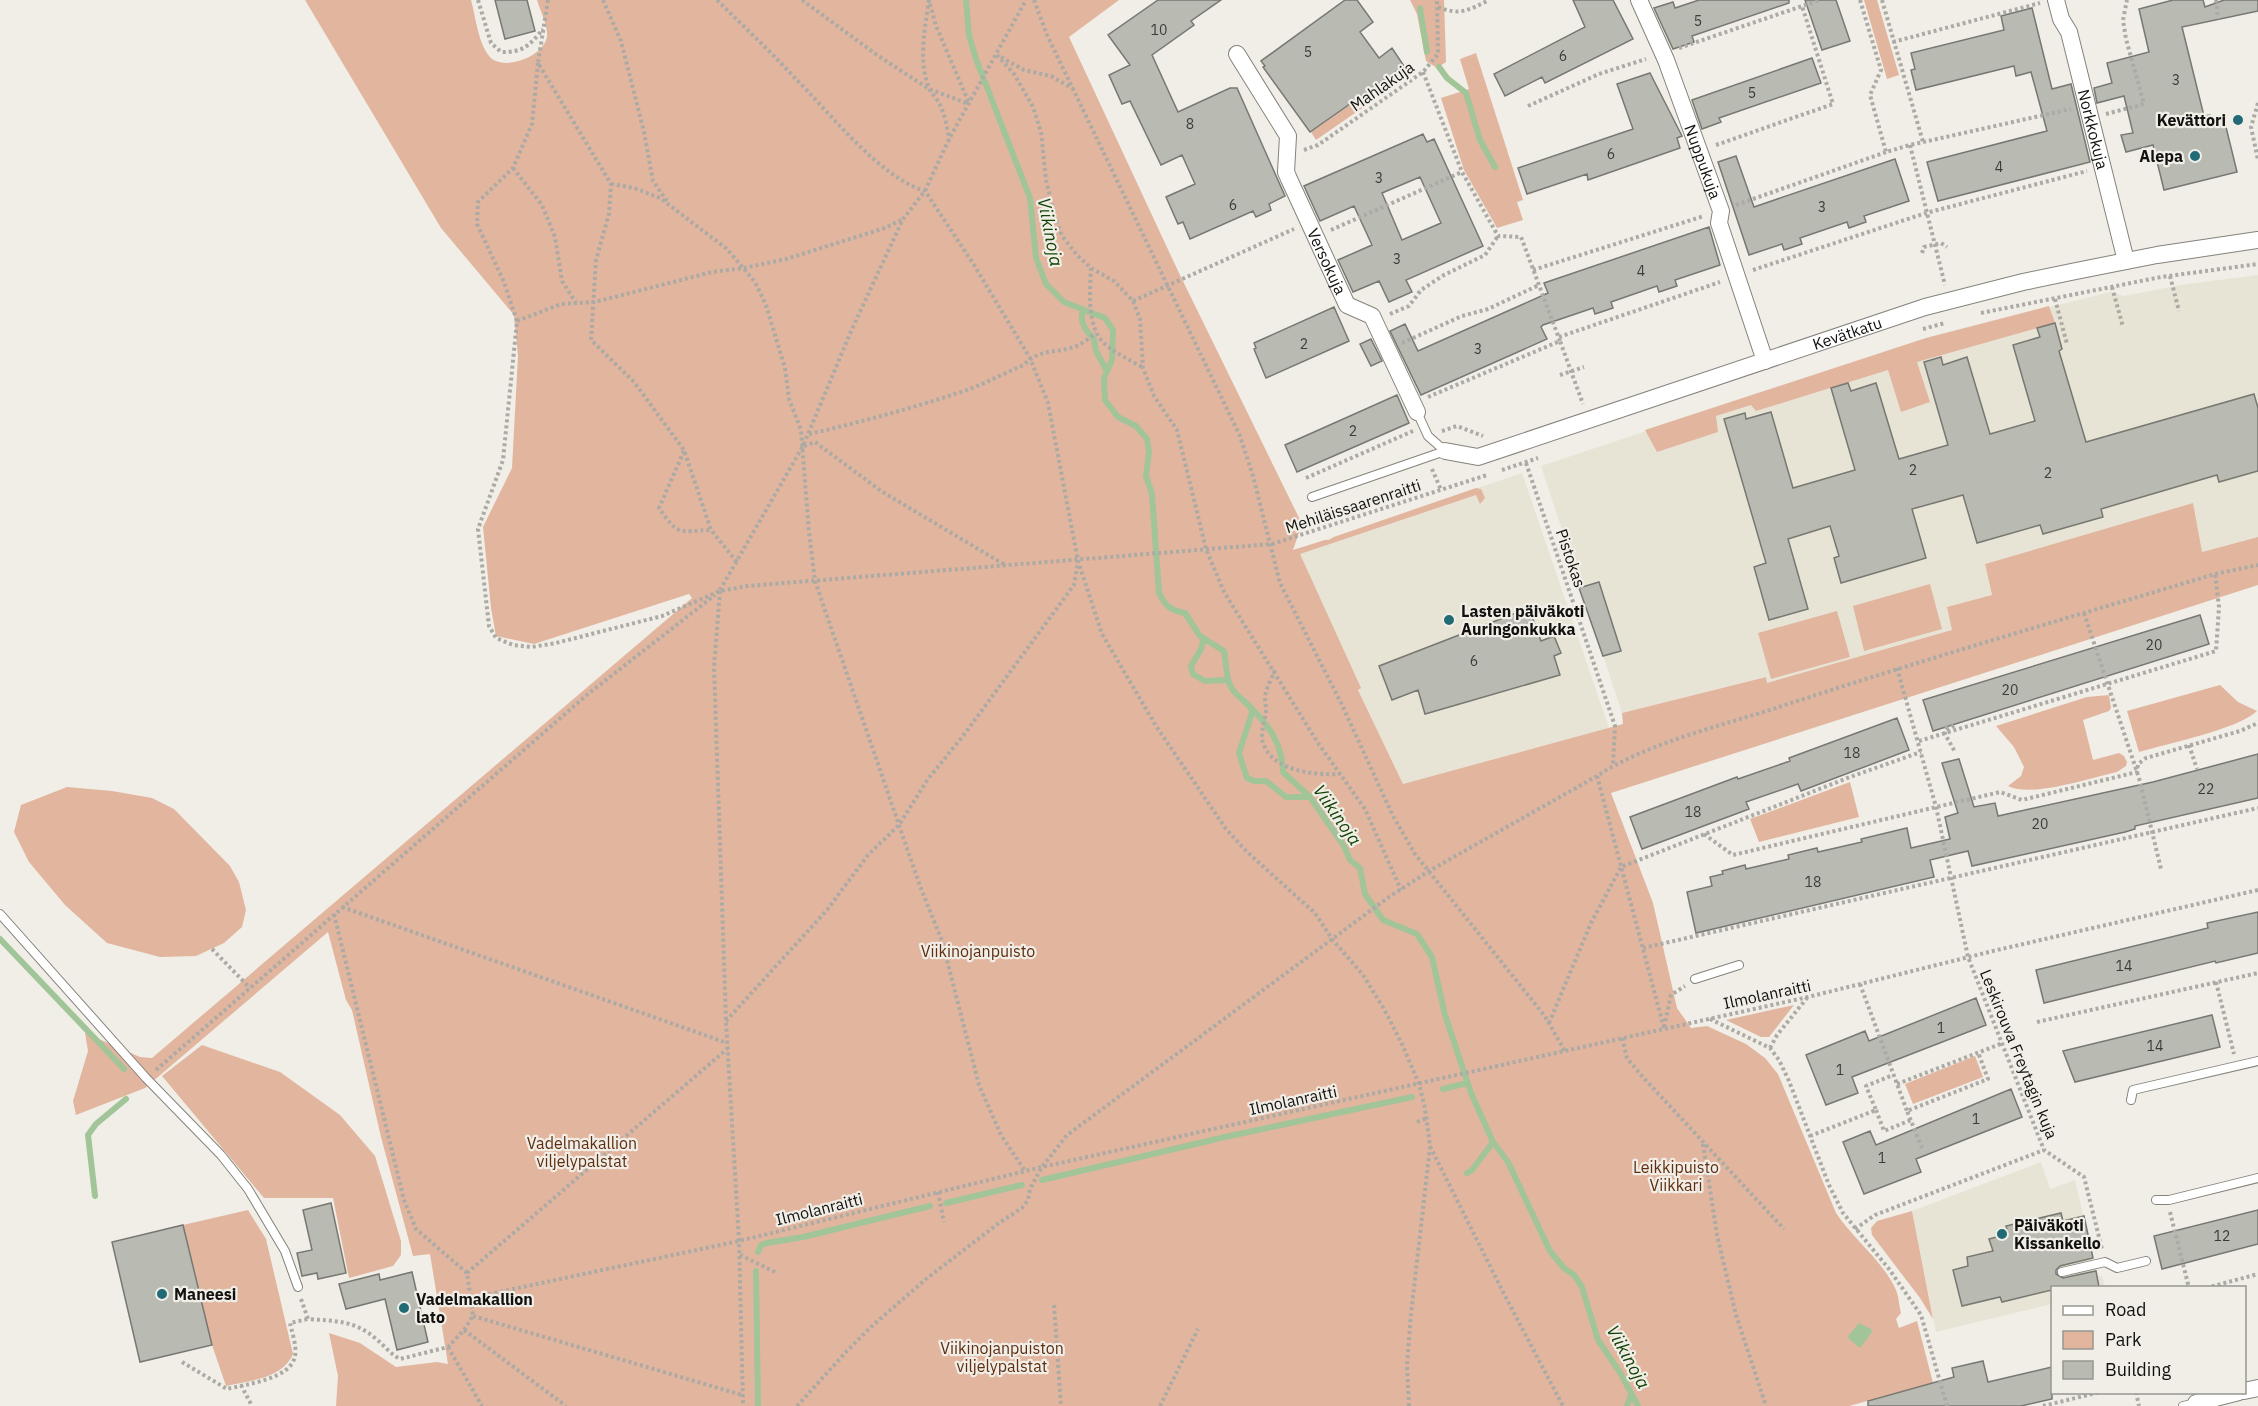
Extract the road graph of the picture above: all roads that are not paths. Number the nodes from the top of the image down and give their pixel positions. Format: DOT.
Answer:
graph roads {
  1 [pos="1639,0"];
  2 [pos="2056,0"];
  3 [pos="1237,54"];
  4 [pos="2258,240"];
  5 [pos="2126,261"];
  6 [pos="1765,361"];
  7 [pos="1418,414"];
  8 [pos="1445,451"];
  9 [pos="1312,497"];
  10 [pos="0,914"];
  11 [pos="1739,965"];
  12 [pos="1695,979"];
  13 [pos="2258,1060"];
  14 [pos="2131,1100"];
  15 [pos="2258,1178"];
  16 [pos="2156,1200"];
  17 [pos="2146,1261"];
  18 [pos="2061,1272"];
  19 [pos="297,1287"];
  20 [pos="2232,1394"];
  21 [pos="2189,1404"];
  1 -- 6 [label="street, Nuppukuja"];
  2 -- 5 [label="street, Norkkokuja"];
  3 -- 7 [label="street, Versokuja"];
  4 -- 5 [label="street, Kevätkatu"];
  5 -- 6 [label="street, Kevätkatu"];
  6 -- 8 [label="street, Kevätkatu"];
  7 -- 8 [label="lane"];
  8 -- 9 [label="lane"];
  10 -- 19 [label="lane"];
  11 -- 12 [label="lane"];
  13 -- 14 [label="lane"];
  15 -- 16 [label="lane"];
  17 -- 18 [label="lane"];
  20 -- 21 [label="street"];
}
